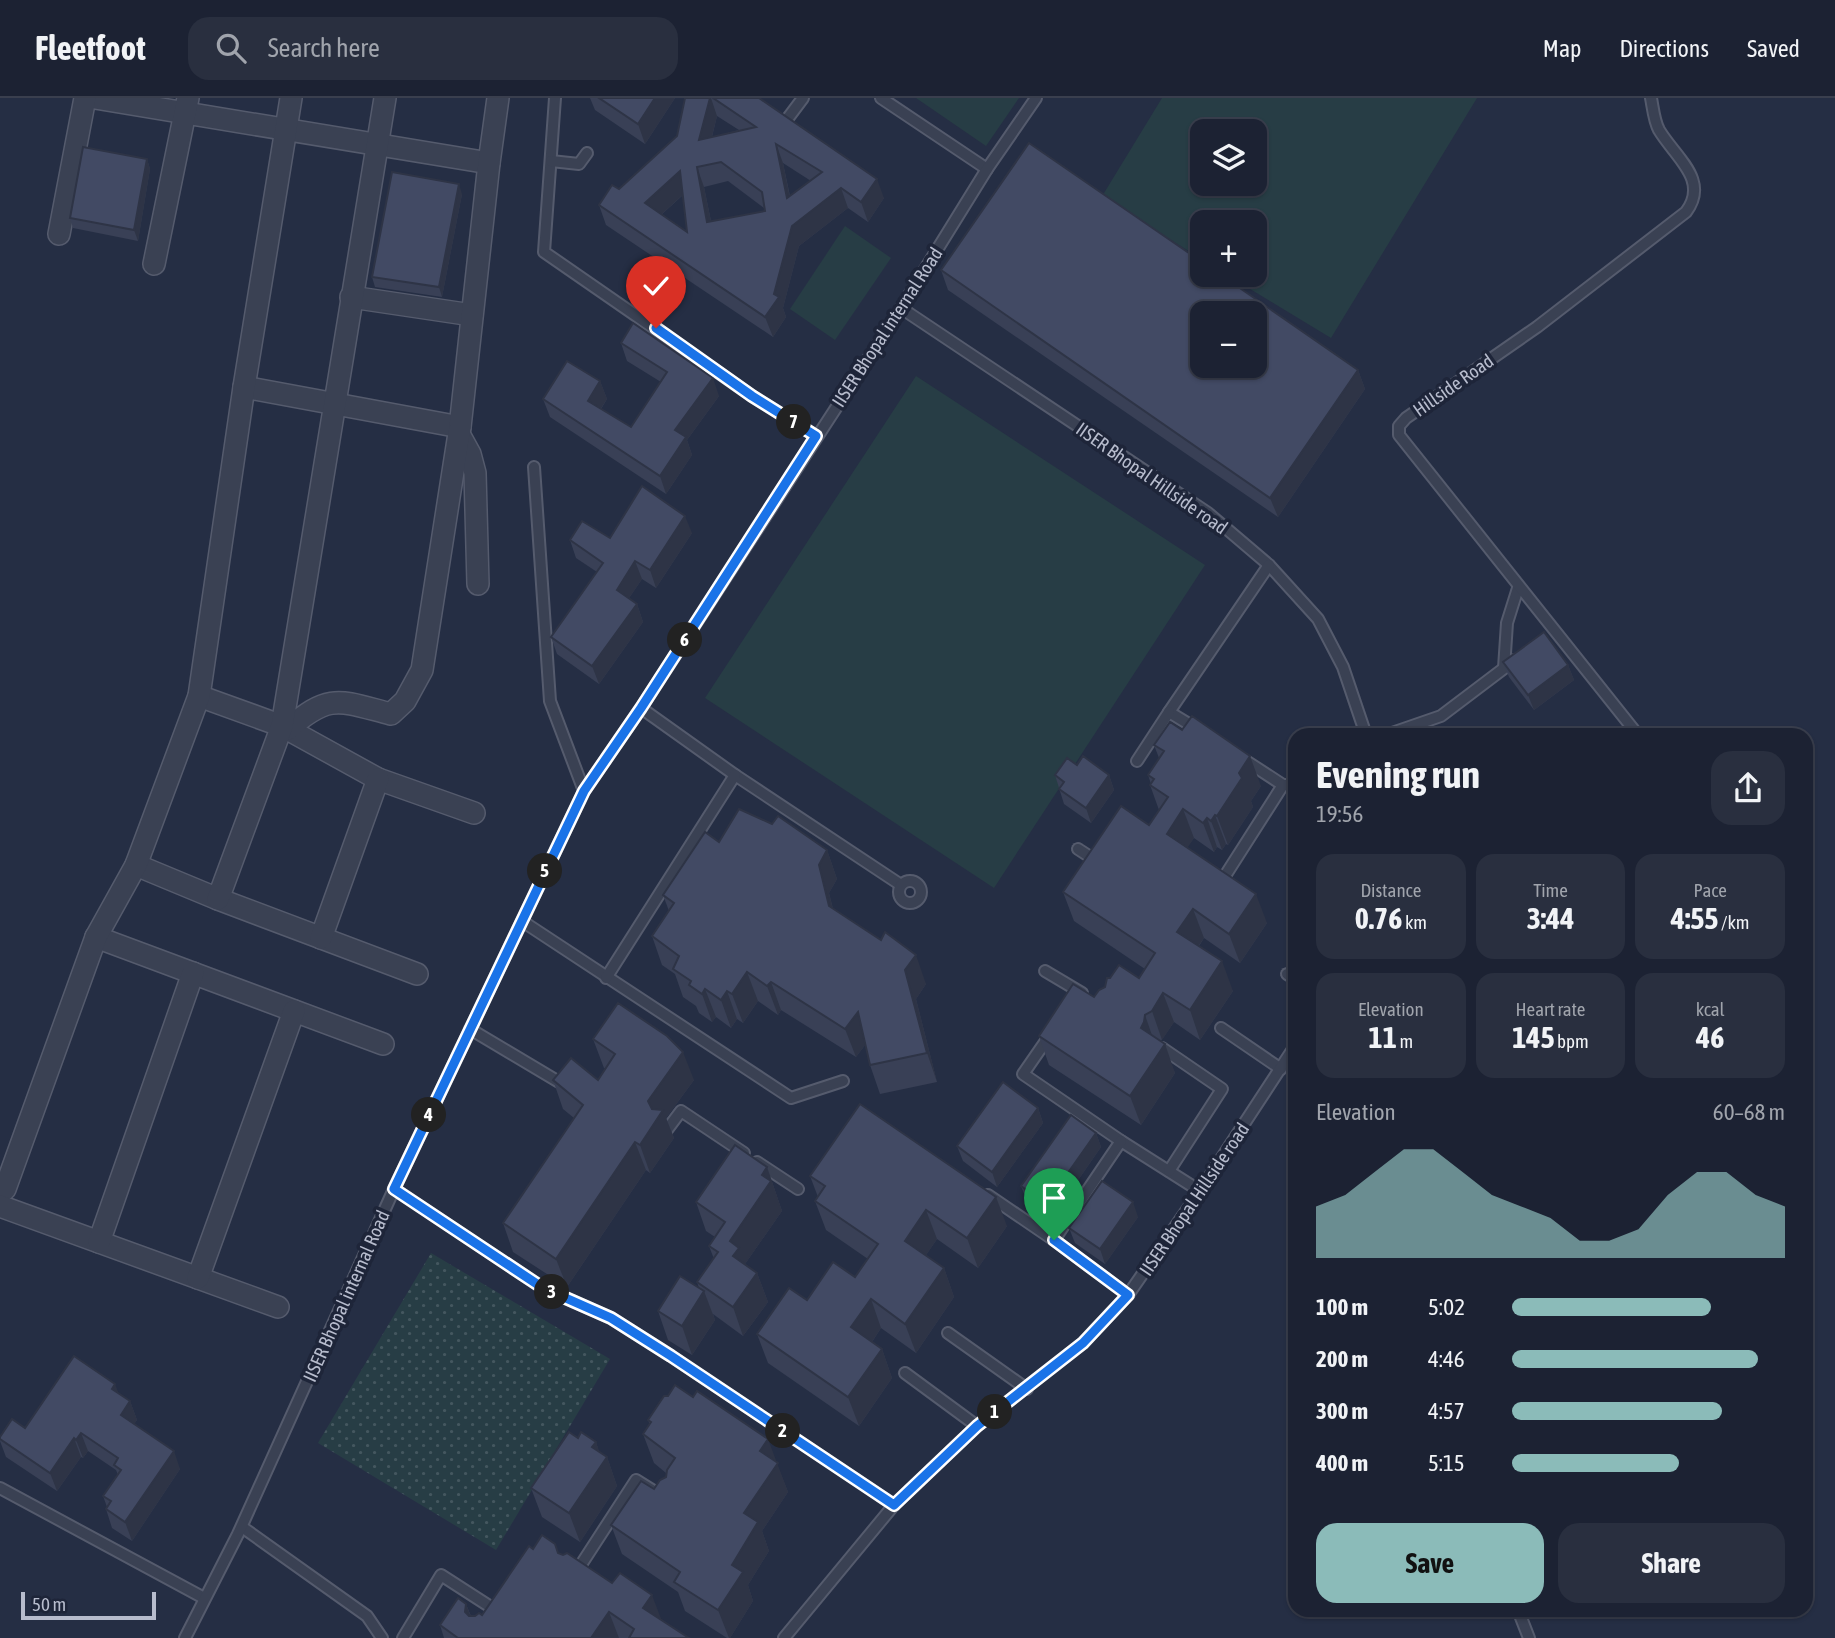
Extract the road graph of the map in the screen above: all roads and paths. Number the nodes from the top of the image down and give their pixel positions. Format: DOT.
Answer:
graph roads {
  1 [pos="85,98"];
  2 [pos="95,98"];
  3 [pos="291,98"];
  4 [pos="385,98"];
  5 [pos="498,98"];
  6 [pos="555,98"];
  7 [pos="803,98"];
  8 [pos="881,98"];
  9 [pos="1036,98"];
  10 [pos="1651,98"];
  11 [pos="186,105"];
  12 [pos="785,122"];
  13 [pos="285,129"];
  14 [pos="376,144"];
  15 [pos="587,153"];
  16 [pos="551,161"];
  17 [pos="489,163"];
  18 [pos="987,169"];
  19 [pos="59,234"];
  20 [pos="153,264"];
  21 [pos="351,297"];
  22 [pos="901,307"];
  23 [pos="472,315"];
  24 [pos="244,387"];
  25 [pos="334,404"];
  26 [pos="459,430"];
  27 [pos="816,436"];
  28 [pos="534,467"];
  29 [pos="1269,565"];
  30 [pos="478,584"];
  31 [pos="1518,588"];
  32 [pos="1553,631"];
  33 [pos="1544,638"];
  34 [pos="1524,653"];
  35 [pos="1504,668"];
  36 [pos="200,696"];
  37 [pos="641,708"];
  38 [pos="1169,712"];
  39 [pos="285,727"];
  40 [pos="1364,728"];
  41 [pos="1406,728"];
  42 [pos="1632,728"];
  43 [pos="1203,734"];
  44 [pos="1237,756"];
  45 [pos="1137,761"];
  46 [pos="735,775"];
  47 [pos="378,779"];
  48 [pos="1288,784"];
  49 [pos="1288,786"];
  50 [pos="584,791"];
  51 [pos="474,813"];
  52 [pos="1078,849"];
  53 [pos="1098,862"];
  54 [pos="136,865"];
  55 [pos="1223,879"];
  56 [pos="901,885"];
  57 [pos="218,899"];
  58 [pos="522,921"];
  59 [pos="96,937"];
  60 [pos="321,938"];
  61 [pos="1045,971"];
  62 [pos="193,973"];
  63 [pos="417,974"];
  64 [pos="606,978"];
  65 [pos="1079,992"];
  66 [pos="1089,998"];
  67 [pos="1072,1002"];
  68 [pos="294,1011"];
  69 [pos="1058,1023"];
  70 [pos="1221,1028"];
  71 [pos="470,1029"];
  72 [pos="383,1044"];
  73 [pos="1161,1048"];
  74 [pos="1288,1058"];
  75 [pos="1281,1069"];
  76 [pos="843,1080"];
  77 [pos="566,1086"];
  78 [pos="666,1131"];
  79 [pos="1121,1141"];
  80 [pos="1169,1171"];
  81 [pos="977,1187"];
  82 [pos="394,1189"];
  83 [pos="799,1189"];
  84 [pos="1200,1191"];
  85 [pos="0,1193"];
  86 [pos="0,1206"];
  87 [pos="1054,1240"];
  88 [pos="99,1242"];
  89 [pos="198,1278"];
  90 [pos="1128,1295"];
  91 [pos="278,1307"];
  92 [pos="948,1333"];
  93 [pos="905,1373"];
  94 [pos="1027,1388"];
  95 [pos="977,1426"];
  96 [pos="0,1488"];
  97 [pos="659,1494"];
  98 [pos="894,1505"];
  99 [pos="596,1520"];
  100 [pos="242,1527"];
  101 [pos="606,1527"];
  102 [pos="573,1576"];
  103 [pos="204,1598"];
  104 [pos="1521,1617"];
  105 [pos="495,1620"];
  106 [pos="185,1638"];
  107 [pos="382,1638"];
  108 [pos="403,1638"];
  109 [pos="784,1638"];
  110 [pos="1529,1638"];
  1 -- 19 [label="street"];
  2 -- 11 [label="street"];
  3 -- 13 [label="street"];
  4 -- 14 [label="street"];
  5 -- 17 [label="street"];
  6 -- 16 [label="lane"];
  7 -- 12 [label="lane"];
  8 -- 18 [label="lane"];
  9 -- 18 [label="lane, IISER Bhopal internal Road"];
  10 -- 31 [label="lane, Hillside Road"];
  11 -- 13 [label="street"];
  11 -- 20 [label="street"];
  13 -- 14 [label="street"];
  13 -- 24 [label="street"];
  14 -- 17 [label="street"];
  14 -- 21 [label="street"];
  15 -- 16 [label="lane"];
  16 -- 27 [label="lane"];
  17 -- 23 [label="street"];
  18 -- 22 [label="lane, IISER Bhopal internal Road"];
  21 -- 23 [label="street"];
  21 -- 25 [label="street"];
  22 -- 27 [label="lane, IISER Bhopal internal Road"];
  22 -- 29 [label="lane, IISER Bhopal Hillside road"];
  23 -- 26 [label="street"];
  24 -- 25 [label="street"];
  24 -- 36 [label="street"];
  25 -- 26 [label="street"];
  25 -- 39 [label="street"];
  26 -- 30 [label="street"];
  26 -- 39 [label="street"];
  27 -- 37 [label="lane, IISER Bhopal internal Road"];
  28 -- 50 [label="lane"];
  29 -- 38 [label="lane"];
  29 -- 40 [label="lane, IISER Bhopal Hillside road"];
  31 -- 32 [label="lane, Hillside Road"];
  31 -- 35 [label="lane"];
  32 -- 33 [label="lane"];
  32 -- 42 [label="lane, Hillside Road"];
  34 -- 35 [label="lane"];
  35 -- 41 [label="lane"];
  36 -- 39 [label="street"];
  36 -- 54 [label="street"];
  37 -- 46 [label="lane"];
  37 -- 50 [label="lane, IISER Bhopal internal Road"];
  38 -- 43 [label="lane"];
  38 -- 45 [label="lane"];
  39 -- 47 [label="street"];
  39 -- 57 [label="street"];
  44 -- 48 [label="lane"];
  46 -- 56 [label="lane"];
  46 -- 64 [label="lane"];
  47 -- 51 [label="street"];
  47 -- 60 [label="street"];
  49 -- 55 [label="lane"];
  50 -- 58 [label="lane, IISER Bhopal internal Road"];
  52 -- 53 [label="lane"];
  54 -- 57 [label="street"];
  54 -- 59 [label="street"];
  57 -- 60 [label="street"];
  58 -- 64 [label="lane"];
  58 -- 71 [label="lane, IISER Bhopal internal Road"];
  59 -- 62 [label="street"];
  59 -- 85 [label="street"];
  60 -- 63 [label="street"];
  61 -- 65 [label="lane"];
  62 -- 68 [label="street"];
  62 -- 88 [label="street"];
  64 -- 76 [label="lane"];
  65 -- 66 [label="lane"];
  65 -- 67 [label="lane"];
  68 -- 72 [label="street"];
  68 -- 89 [label="street"];
  69 -- 79 [label="lane"];
  70 -- 75 [label="lane"];
  71 -- 77 [label="lane"];
  71 -- 82 [label="lane, IISER Bhopal internal Road"];
  73 -- 80 [label="lane"];
  74 -- 75 [label="lane, IISER Bhopal Hillside road"];
  75 -- 84 [label="lane, IISER Bhopal Hillside road"];
  78 -- 83 [label="lane"];
  79 -- 80 [label="lane"];
  79 -- 87 [label="lane"];
  80 -- 84 [label="lane"];
  81 -- 87 [label="lane"];
  82 -- 98 [label="lane"];
  82 -- 100 [label="lane, IISER Bhopal internal Road"];
  84 -- 90 [label="lane, IISER Bhopal Hillside road"];
  86 -- 88 [label="street"];
  87 -- 90 [label="lane"];
  88 -- 89 [label="street"];
  89 -- 91 [label="street"];
  90 -- 94 [label="lane, IISER Bhopal Hillside road"];
  92 -- 94 [label="lane"];
  93 -- 95 [label="lane"];
  94 -- 95 [label="lane, IISER Bhopal Hillside road"];
  95 -- 98 [label="lane, IISER Bhopal Hillside road"];
  96 -- 103 [label="lane"];
  97 -- 101 [label="lane"];
  98 -- 109 [label="lane, IISER Bhopal Hillside road"];
  99 -- 101 [label="lane"];
  100 -- 103 [label="lane, IISER Bhopal internal Road"];
  100 -- 107 [label="lane"];
  101 -- 102 [label="lane"];
  103 -- 106 [label="lane, IISER Bhopal internal Road"];
  104 -- 110 [label="lane"];
  105 -- 108 [label="lane"];
}
